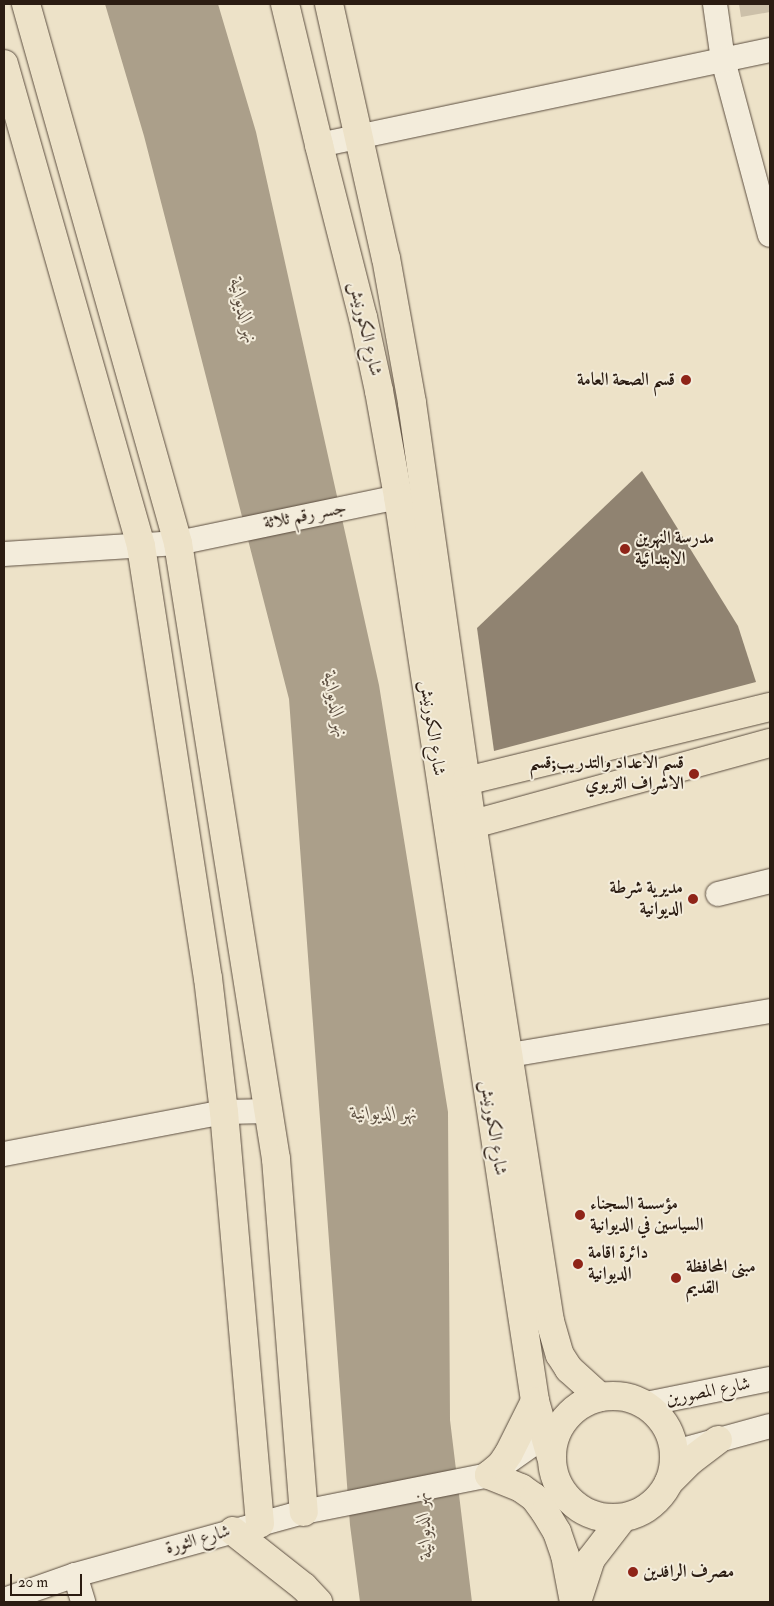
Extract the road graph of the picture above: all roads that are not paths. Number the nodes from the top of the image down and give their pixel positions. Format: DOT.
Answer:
graph roads {
  1 [pos="26,4"];
  2 [pos="285,4"];
  3 [pos="328,4"];
  4 [pos="714,4"];
  5 [pos="770,50"];
  6 [pos="723,60"];
  7 [pos="4,64"];
  8 [pos="345,85"];
  9 [pos="306,95"];
  10 [pos="358,136"];
  11 [pos="319,145"];
  12 [pos="770,235"];
  13 [pos="391,499"];
  14 [pos="178,543"];
  15 [pos="141,546"];
  16 [pos="4,554"];
  17 [pos="770,707"];
  18 [pos="770,743"];
  19 [pos="453,782"];
  20 [pos="460,827"];
  21 [pos="770,881"];
  22 [pos="718,894"];
  23 [pos="770,1011"];
  24 [pos="510,1055"];
  25 [pos="270,1111"];
  26 [pos="224,1112"];
  27 [pos="4,1154"];
  28 [pos="770,1380"];
  29 [pos="600,1397"];
  30 [pos="535,1401"];
  31 [pos="646,1404"];
  32 [pos="770,1426"];
  33 [pos="552,1440"];
  34 [pos="718,1440"];
  35 [pos="675,1452"];
  36 [pos="481,1477"];
  37 [pos="669,1482"];
  38 [pos="304,1512"];
  39 [pos="620,1520"];
  40 [pos="260,1523"];
  41 [pos="233,1531"];
  42 [pos="75,1575"];
  43 [pos="4,1600"];
  44 [pos="83,1602"];
  45 [pos="318,1602"];
  46 [pos="576,1602"];
  1 -- 14 [label="main road"];
  2 -- 9 [label="main road, شارع الكورنيش"];
  3 -- 8 [label="main road, شارع الكورنيش"];
  4 -- 6 [label="street"];
  5 -- 6 [label="street"];
  6 -- 10 [label="street"];
  6 -- 12 [label="street"];
  7 -- 15 [label="main road"];
  8 -- 9 [label="main road"];
  8 -- 10 [label="main road, شارع الكورنيش"];
  9 -- 11 [label="main road, شارع الكورنيش"];
  10 -- 11 [label="street"];
  10 -- 19 [label="main road, شارع الكورنيش"];
  11 -- 13 [label="main road, شارع الكورنيش"];
  13 -- 14 [label="street, جسر رقم ثلاثة"];
  13 -- 19 [label="main road, شارع الكورنيش"];
  14 -- 15 [label="street, جسر رقم ثلاثة"];
  14 -- 25 [label="main road"];
  15 -- 16 [label="street, جسر رقم ثلاثة"];
  15 -- 26 [label="main road"];
  17 -- 19 [label="main road"];
  18 -- 20 [label="main road"];
  19 -- 20 [label="main road, شارع الكورنيش"];
  20 -- 24 [label="main road, شارع الكورنيش"];
  20 -- 30 [label="main road, شارع الكورنيش"];
  21 -- 22 [label="street"];
  23 -- 24 [label="street"];
  24 -- 29 [label="main road, شارع الكورنيش"];
  25 -- 26 [label="street"];
  25 -- 38 [label="main road"];
  26 -- 27 [label="street"];
  26 -- 40 [label="main road"];
  28 -- 31 [label="street, شارع المصورين"];
  29 -- 31 [label="main road"];
  29 -- 33 [label="main road"];
  30 -- 33 [label="main road, شارع الكورنيش"];
  30 -- 36 [label="main road"];
  31 -- 35 [label="main road"];
  32 -- 34 [label="street"];
  33 -- 36 [label="street"];
  33 -- 39 [label="main road"];
  34 -- 35 [label="street"];
  34 -- 37 [label="main road"];
  35 -- 37 [label="main road"];
  36 -- 38 [label="street, شارع الثورة"];
  36 -- 46 [label="main road"];
  37 -- 39 [label="main road"];
  38 -- 40 [label="street, شارع الثورة"];
  39 -- 46 [label="main road"];
  40 -- 41 [label="street, شارع الثورة"];
  41 -- 42 [label="street, شارع الثورة"];
  41 -- 45 [label="main road"];
  42 -- 43 [label="street, شارع الثورة"];
  42 -- 44 [label="street"];
}
